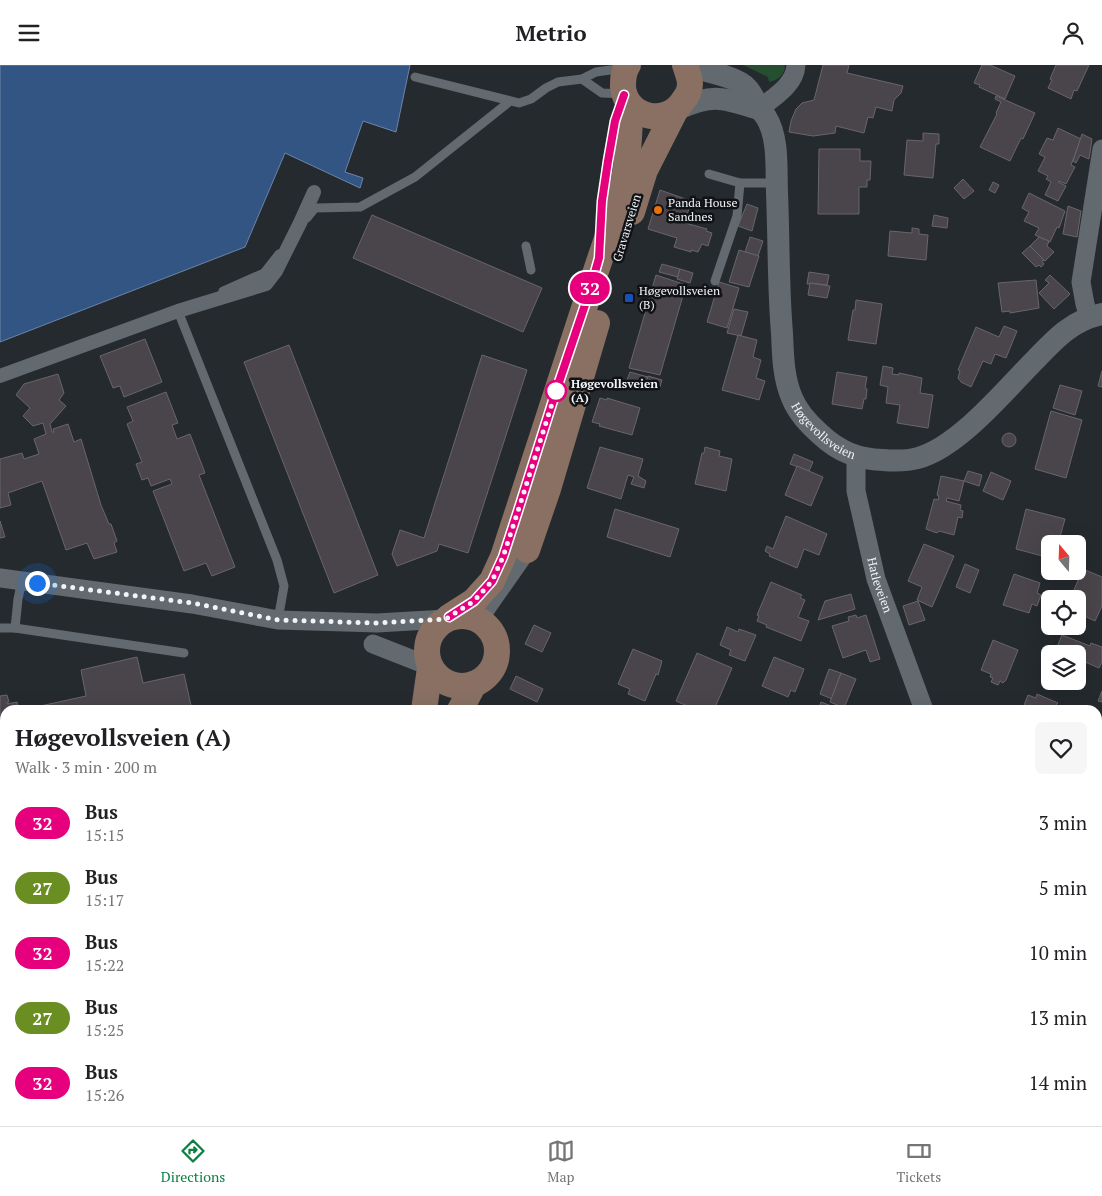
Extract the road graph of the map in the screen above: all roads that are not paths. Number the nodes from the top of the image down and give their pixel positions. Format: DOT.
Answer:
graph roads {
  1 [pos="685,65"];
  2 [pos="796,65"];
  3 [pos="627,66"];
  4 [pos="415,77"];
  5 [pos="582,79"];
  6 [pos="627,100"];
  7 [pos="509,102"];
  8 [pos="759,109"];
  9 [pos="677,110"];
  10 [pos="1102,149"];
  11 [pos="709,174"];
  12 [pos="740,183"];
  13 [pos="777,183"];
  14 [pos="314,192"];
  15 [pos="526,246"];
  16 [pos="531,270"];
  17 [pos="715,281"];
  18 [pos="178,311"];
  19 [pos="1096,316"];
  20 [pos="0,376"];
  21 [pos="856,457"];
  22 [pos="527,550"];
  23 [pos="0,577"];
  24 [pos="22,580"];
  25 [pos="449,617"];
  26 [pos="278,620"];
  27 [pos="0,628"];
  28 [pos="15,628"];
  29 [pos="373,643"];
  30 [pos="184,653"];
  31 [pos="430,667"];
  32 [pos="474,683"];
  33 [pos="425,705"];
  34 [pos="463,705"];
  35 [pos="922,705"];
  1 -- 8 [label="street, Høgevollsveien"];
  1 -- 9 [label="main road, Gravarsveien"];
  2 -- 8 [label="street"];
  3 -- 5 [label="lane"];
  3 -- 6 [label="main road, Gravarsveien"];
  4 -- 7 [label="lane"];
  5 -- 6 [label="lane"];
  5 -- 7 [label="lane"];
  6 -- 9 [label="main road"];
  6 -- 25 [label="main road, Gravarsveien"];
  7 -- 18 [label="lane"];
  8 -- 9 [label="street"];
  8 -- 13 [label="street, Høgevollsveien"];
  9 -- 22 [label="main road, Gravarsveien"];
  10 -- 19 [label="street"];
  11 -- 12 [label="lane"];
  12 -- 13 [label="lane"];
  12 -- 17 [label="lane"];
  13 -- 21 [label="street, Høgevollsveien"];
  14 -- 18 [label="street"];
  15 -- 16 [label="lane"];
  18 -- 20 [label="street"];
  18 -- 26 [label="lane"];
  19 -- 21 [label="street, Høgevollsveien"];
  21 -- 35 [label="street, Hatleveien"];
  22 -- 25 [label="street"];
  23 -- 24 [label="street"];
  24 -- 26 [label="street"];
  24 -- 28 [label="lane"];
  25 -- 26 [label="street"];
  27 -- 28 [label="lane"];
  28 -- 30 [label="lane"];
  29 -- 31 [label="street"];
  31 -- 32 [label="main road"];
  31 -- 32 [label="main road"];
  31 -- 33 [label="main road"];
  32 -- 34 [label="main road"];
}
